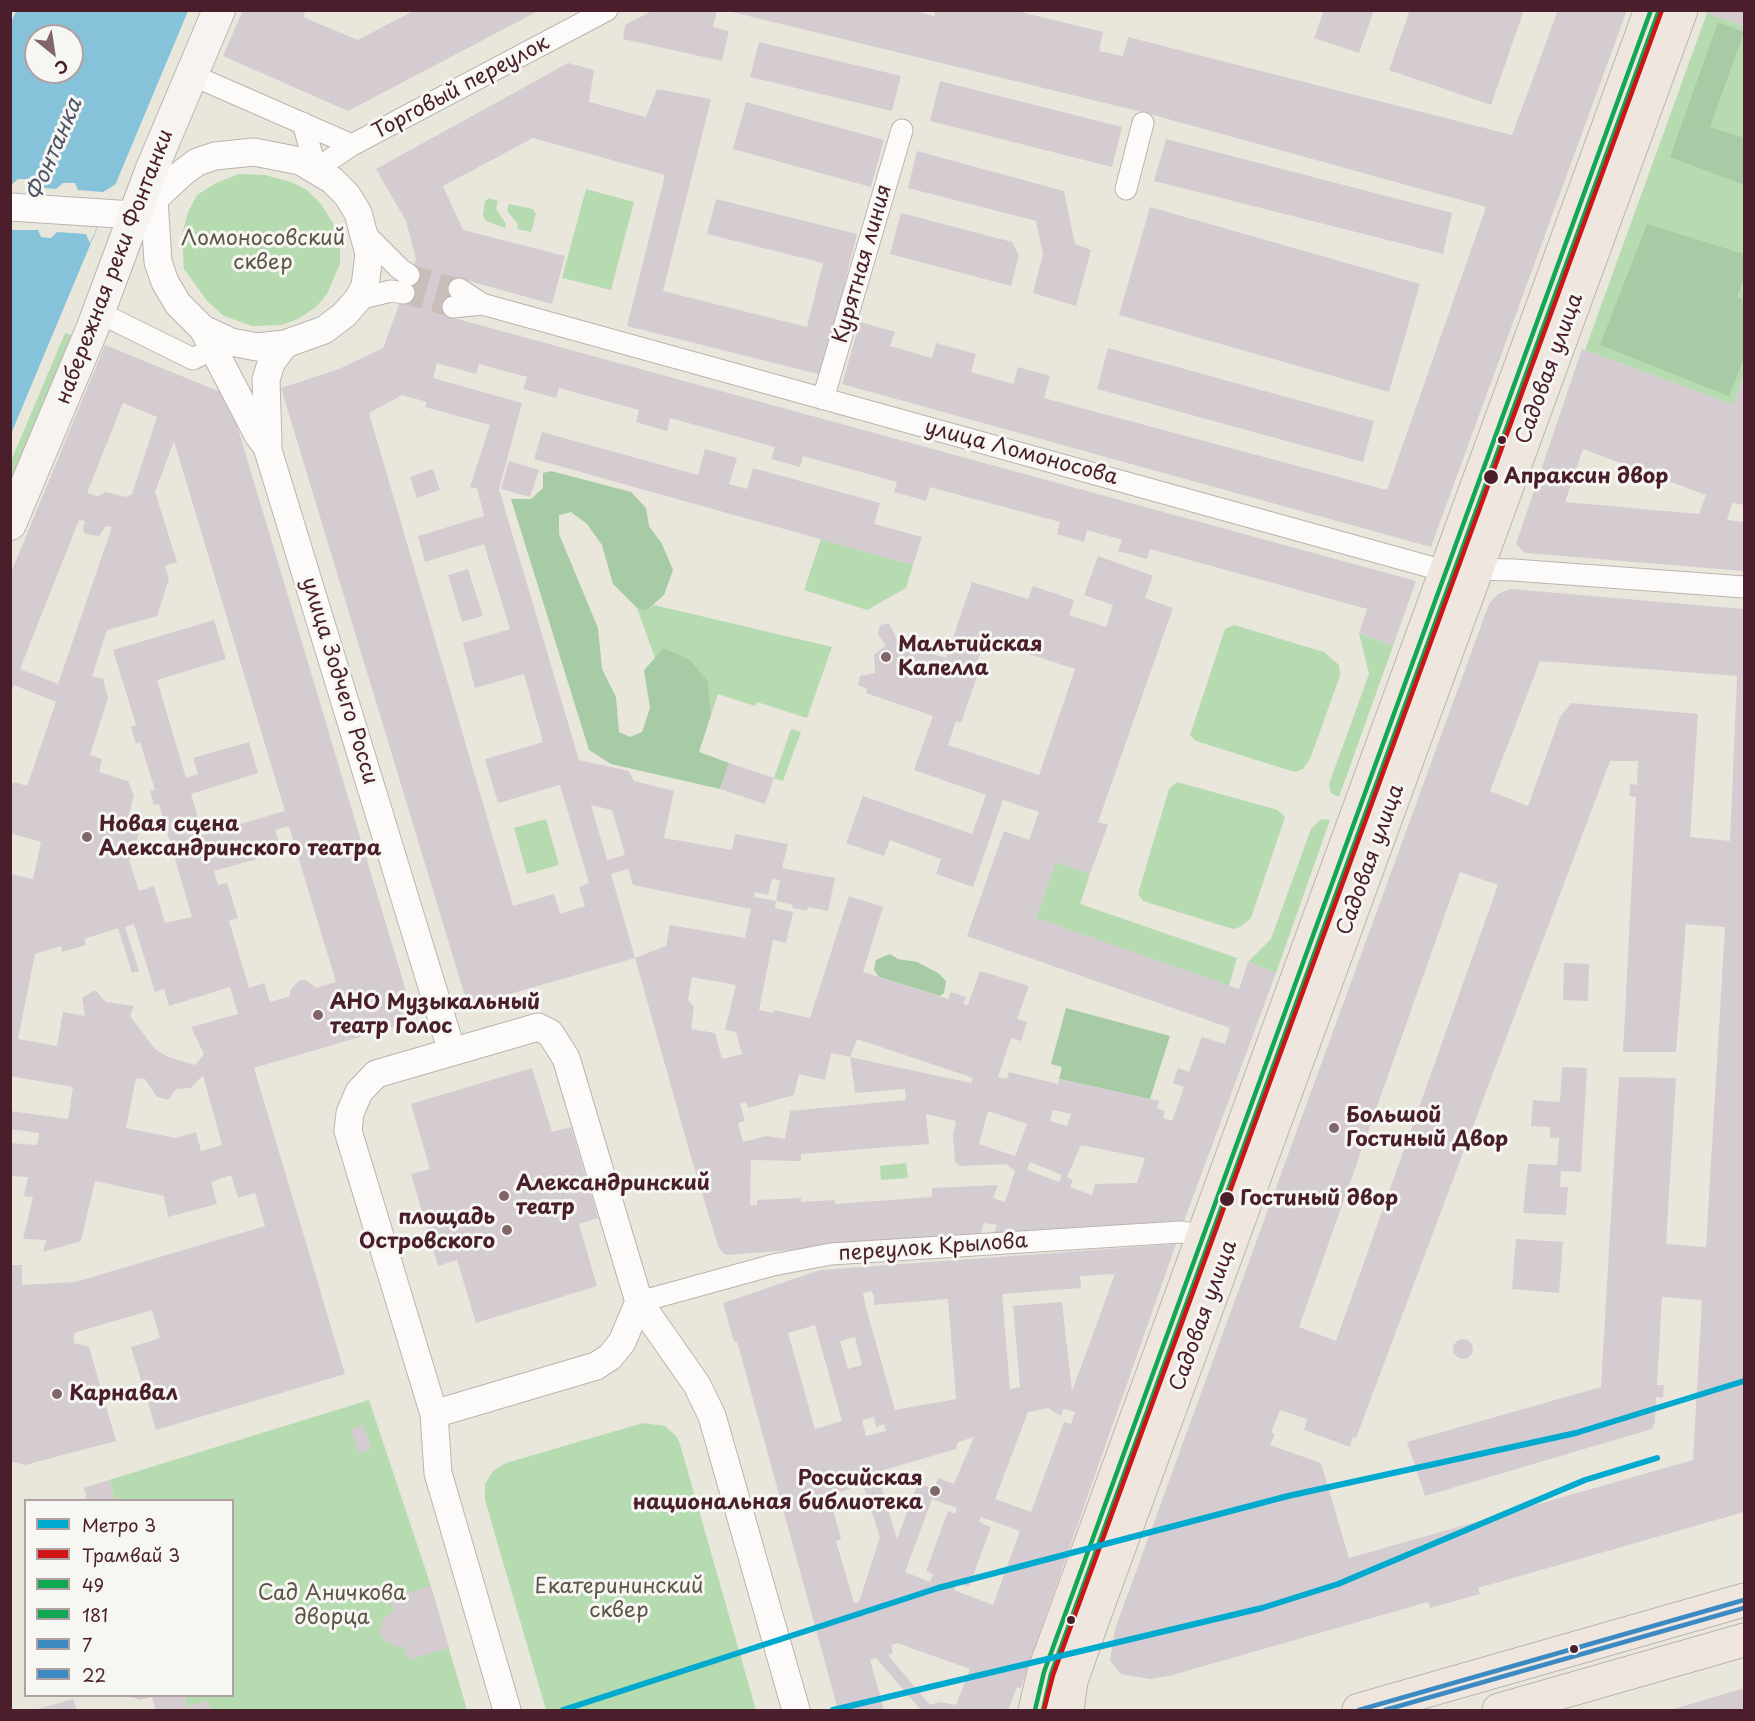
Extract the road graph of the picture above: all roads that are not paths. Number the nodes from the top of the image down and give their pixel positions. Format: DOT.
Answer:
graph roads {
  1 [pos="219,10"];
  2 [pos="608,10"];
  3 [pos="1651,10"];
  4 [pos="1682,10"];
  5 [pos="192,75"];
  6 [pos="303,123"];
  7 [pos="1143,123"];
  8 [pos="902,130"];
  9 [pos="352,145"];
  10 [pos="316,169"];
  11 [pos="1126,189"];
  12 [pos="10,207"];
  13 [pos="130,210"];
  14 [pos="366,235"];
  15 [pos="456,298"];
  16 [pos="358,299"];
  17 [pos="98,312"];
  18 [pos="209,339"];
  19 [pos="285,344"];
  20 [pos="823,399"];
  21 [pos="267,447"];
  22 [pos="10,524"];
  23 [pos="1462,568"];
  24 [pos="1744,587"];
  25 [pos="452,1052"];
  26 [pos="1217,1239"];
  27 [pos="639,1302"];
  28 [pos="434,1414"];
  29 [pos="1744,1600"];
  30 [pos="1744,1640"];
  31 [pos="507,1710"];
  32 [pos="796,1710"];
  33 [pos="1035,1710"];
  34 [pos="1067,1710"];
  35 [pos="1359,1710"];
  36 [pos="1499,1710"];
  1 -- 5 [label="main road, набережная реки Фонтанки"];
  2 -- 9 [label="street, Торговый переулок"];
  3 -- 23 [label="main road, Садовая улица"];
  4 -- 23 [label="main road, Садовая улица"];
  5 -- 6 [label="street"];
  5 -- 13 [label="main road, набережная реки Фонтанки"];
  6 -- 9 [label="street"];
  6 -- 10 [label="street"];
  7 -- 11 [label="street"];
  8 -- 20 [label="street, Курятная линия"];
  9 -- 10 [label="street, Торговый переулок"];
  10 -- 13 [label="street"];
  10 -- 14 [label="street"];
  12 -- 13 [label="street"];
  13 -- 17 [label="main road, набережная реки Фонтанки"];
  13 -- 18 [label="street"];
  14 -- 16 [label="street"];
  14 -- 16 [label="street"];
  15 -- 20 [label="street, улица Ломоносова"];
  16 -- 19 [label="street"];
  17 -- 18 [label="street"];
  17 -- 22 [label="main road, набережная реки Фонтанки"];
  18 -- 19 [label="street"];
  18 -- 21 [label="street, улица Зодчего Росси"];
  19 -- 21 [label="street, улица Зодчего Росси"];
  20 -- 23 [label="street, улица Ломоносова"];
  21 -- 25 [label="street, улица Зодчего Росси"];
  23 -- 24 [label="street, улица Ломоносова"];
  23 -- 26 [label="main road, Садовая улица"];
  25 -- 27 [label="street"];
  25 -- 28 [label="street"];
  26 -- 27 [label="street, переулок Крылова"];
  26 -- 33 [label="main road, Садовая улица"];
  26 -- 34 [label="main road, Садовая улица"];
  27 -- 28 [label="street"];
  27 -- 32 [label="street"];
  28 -- 31 [label="street"];
  29 -- 35 [label="main road"];
  30 -- 36 [label="main road"];
}
